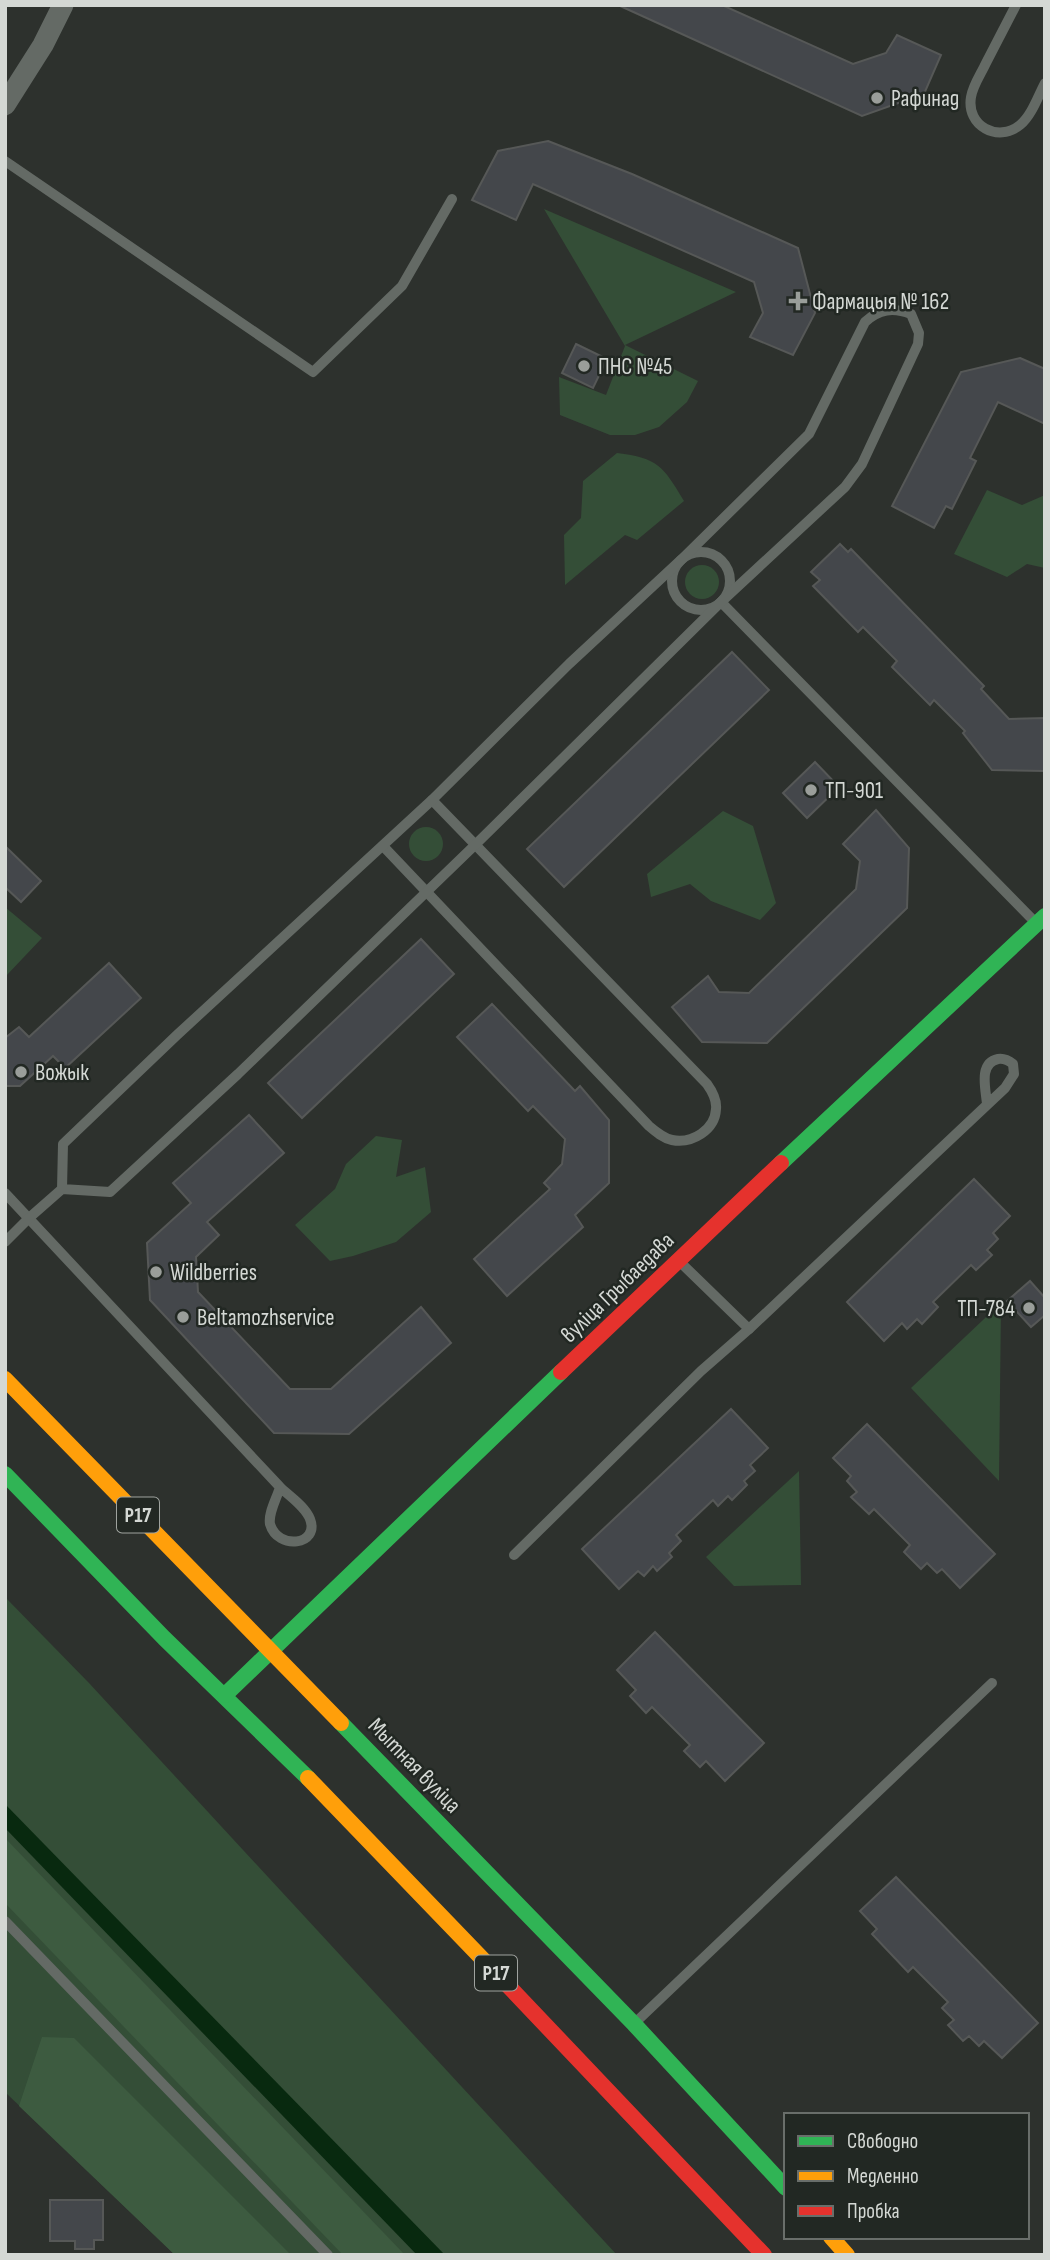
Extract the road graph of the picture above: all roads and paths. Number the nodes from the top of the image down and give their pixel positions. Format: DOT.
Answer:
graph roads {
  1 [pos="63,5"];
  2 [pos="1016,5"];
  3 [pos="1045,83"];
  4 [pos="5,105"];
  5 [pos="5,161"];
  6 [pos="452,199"];
  7 [pos="682,559"];
  8 [pos="721,602"];
  9 [pos="432,800"];
  10 [pos="476,844"];
  11 [pos="383,846"];
  12 [pos="428,891"];
  13 [pos="1043,926"];
  14 [pos="988,1104"];
  15 [pos="62,1189"];
  16 [pos="5,1194"];
  17 [pos="29,1217"];
  18 [pos="5,1242"];
  19 [pos="678,1260"];
  20 [pos="748,1329"];
  21 [pos="5,1379"];
  22 [pos="5,1474"];
  23 [pos="280,1488"];
  24 [pos="514,1555"];
  25 [pos="270,1651"];
  26 [pos="992,1684"];
  27 [pos="225,1695"];
  28 [pos="5,1921"];
  29 [pos="634,2024"];
  30 [pos="784,2186"];
  31 [pos="833,2239"];
  32 [pos="328,2255"];
  33 [pos="764,2255"];
  34 [pos="847,2255"];
  1 -- 4 [label="street"];
  2 -- 3 [label="lane"];
  5 -- 6 [label="lane"];
  7 -- 8 [label="lane"];
  7 -- 8 [label="lane"];
  7 -- 8 [label="lane"];
  7 -- 9 [label="lane"];
  8 -- 10 [label="lane"];
  8 -- 13 [label="lane"];
  9 -- 10 [label="lane"];
  9 -- 11 [label="lane"];
  10 -- 12 [label="lane"];
  10 -- 12 [label="lane"];
  11 -- 12 [label="lane"];
  11 -- 15 [label="lane"];
  12 -- 15 [label="lane"];
  13 -- 19 [label="main road, вуліца Грыбаедава"];
  14 -- 20 [label="lane"];
  15 -- 17 [label="lane"];
  16 -- 17 [label="lane"];
  17 -- 18 [label="lane"];
  17 -- 23 [label="lane"];
  19 -- 20 [label="lane"];
  19 -- 25 [label="main road, вуліца Грыбаедава"];
  20 -- 24 [label="lane"];
  21 -- 25 [label="main road, Мытная вуліца / Р17"];
  22 -- 27 [label="main road, Р17"];
  23 -- 23 [label="lane"];
  25 -- 27 [label="main road, вуліца Грыбаедава"];
  25 -- 29 [label="main road, Мытная вуліца / Р17"];
  26 -- 29 [label="lane"];
  27 -- 33 [label="main road, Р17"];
  28 -- 32 [label="lane"];
  29 -- 30 [label="main road, Мытная вуліца / Р17"];
  31 -- 34 [label="main road"];
}
